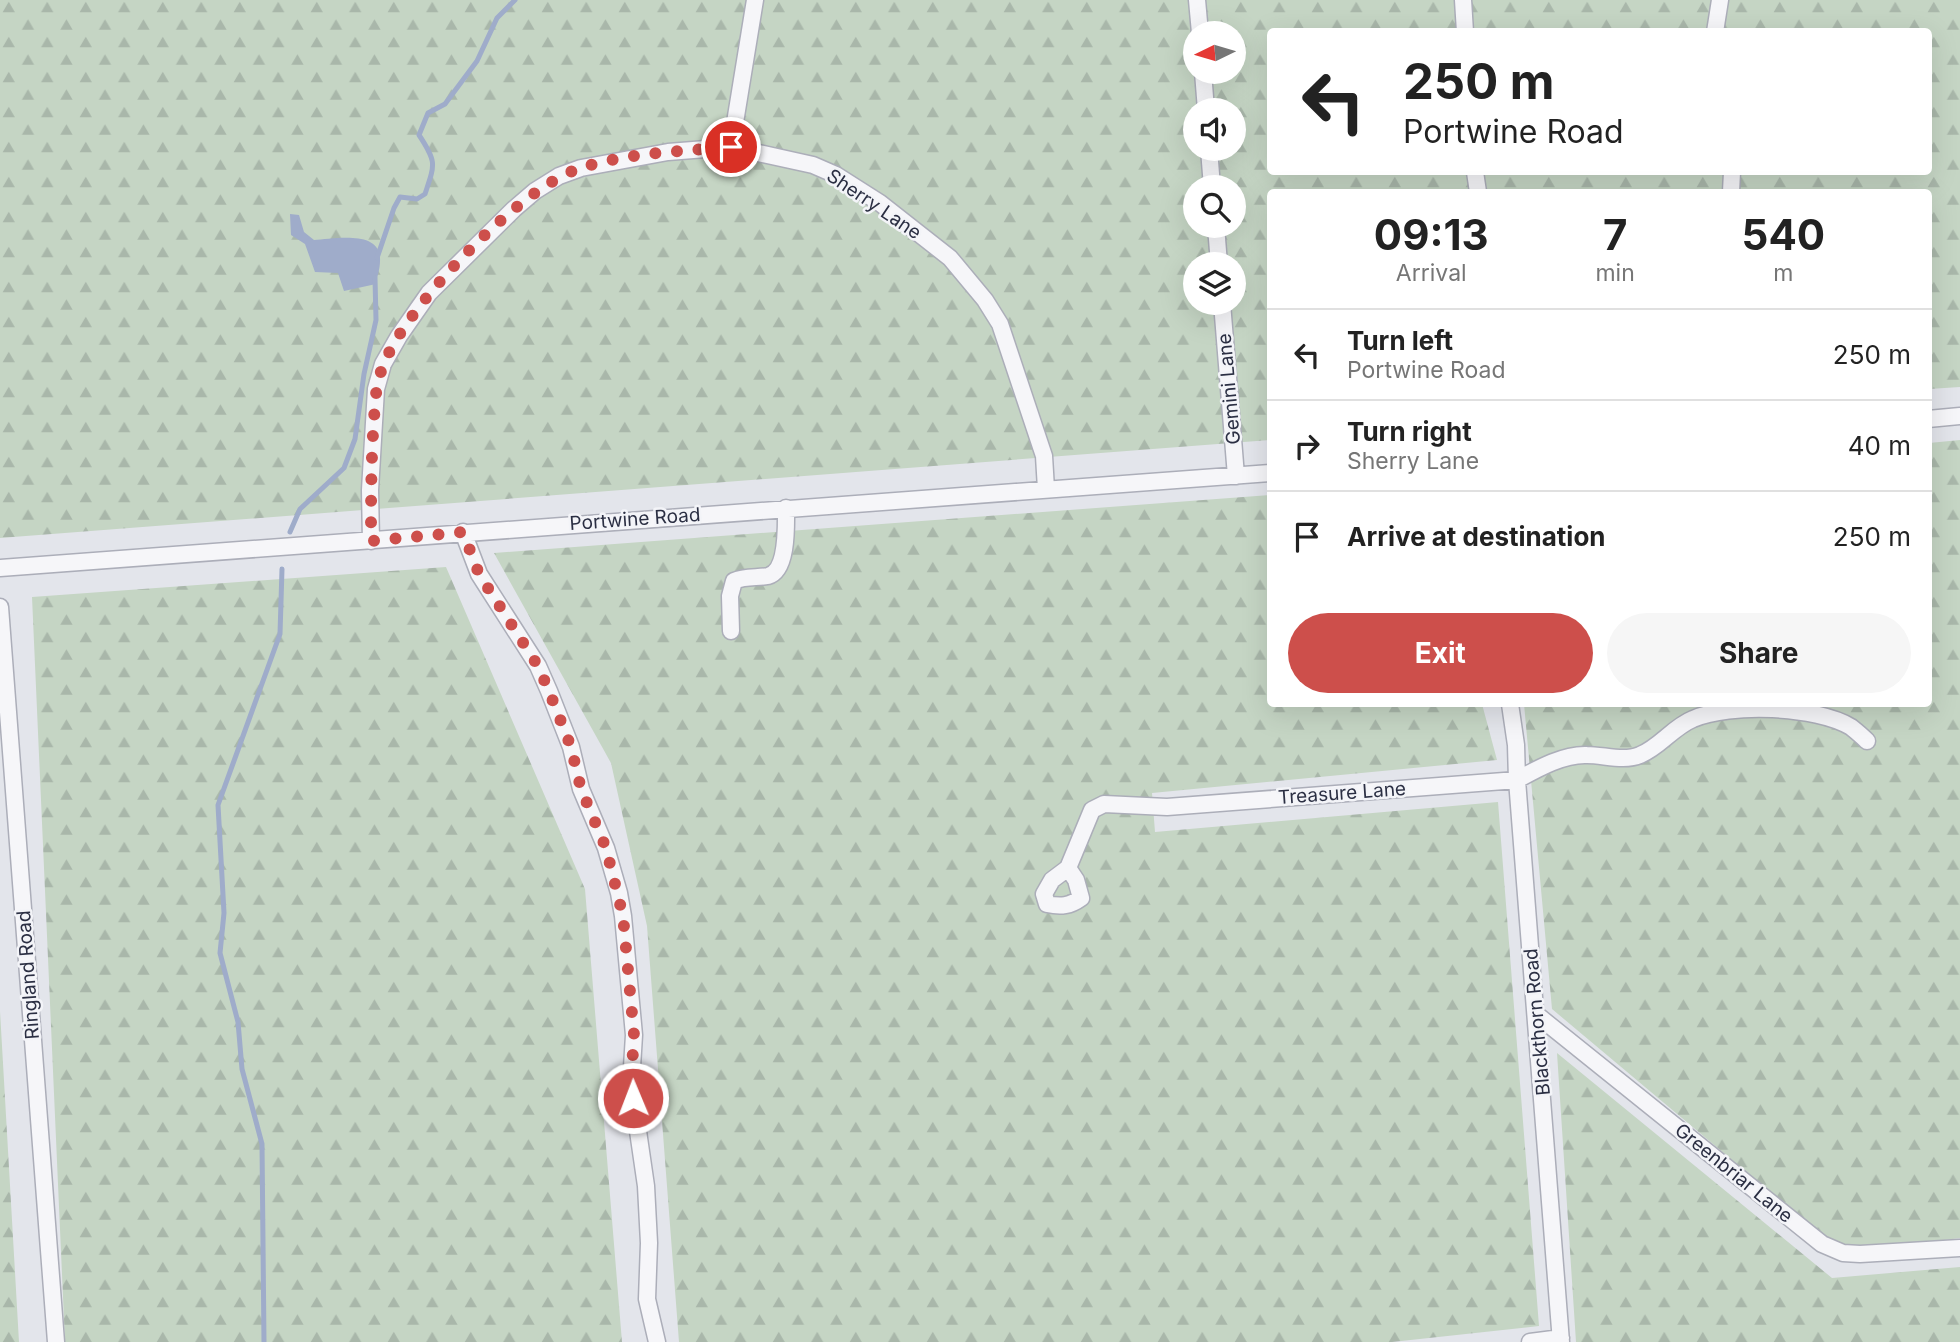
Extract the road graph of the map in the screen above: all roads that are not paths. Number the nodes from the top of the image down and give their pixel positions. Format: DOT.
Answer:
graph roads {
  1 [pos="755,0"];
  2 [pos="1197,0"];
  3 [pos="1463,0"];
  4 [pos="1720,0"];
  5 [pos="1199,21"];
  6 [pos="1465,28"];
  7 [pos="1716,28"];
  8 [pos="731,147"];
  9 [pos="1223,315"];
  10 [pos="1960,416"];
  11 [pos="1932,419"];
  12 [pos="1267,473"];
  13 [pos="1236,476"];
  14 [pos="1046,489"];
  15 [pos="786,508"];
  16 [pos="463,532"];
  17 [pos="371,541"];
  18 [pos="0,568"];
  19 [pos="0,607"];
  20 [pos="730,631"];
  21 [pos="1510,707"];
  22 [pos="1867,741"];
  23 [pos="1517,780"];
  24 [pos="1068,868"];
  25 [pos="1536,1015"];
  26 [pos="1960,1248"];
  27 [pos="1561,1340"];
  28 [pos="56,1342"];
  29 [pos="657,1342"];
  30 [pos="1530,1342"];
  1 -- 8 [label="street"];
  2 -- 5 [label="street"];
  3 -- 6 [label="street"];
  4 -- 7 [label="street"];
  8 -- 14 [label="street, Sherry Lane"];
  8 -- 17 [label="street, Sherry Lane"];
  9 -- 13 [label="street, Gemini Lane"];
  10 -- 11 [label="street"];
  12 -- 13 [label="street, Portwine Road"];
  13 -- 14 [label="street, Portwine Road"];
  14 -- 15 [label="street, Portwine Road"];
  15 -- 16 [label="street, Portwine Road"];
  15 -- 20 [label="street"];
  16 -- 17 [label="street, Portwine Road"];
  16 -- 29 [label="street"];
  17 -- 18 [label="street, Portwine Road"];
  19 -- 28 [label="street, Ringland Road"];
  21 -- 23 [label="street, Blackthorn Road"];
  22 -- 23 [label="street"];
  23 -- 24 [label="street, Treasure Lane"];
  23 -- 25 [label="street, Blackthorn Road"];
  25 -- 26 [label="street, Greenbriar Lane"];
  25 -- 27 [label="street, Blackthorn Road"];
  27 -- 30 [label="street"];
}
